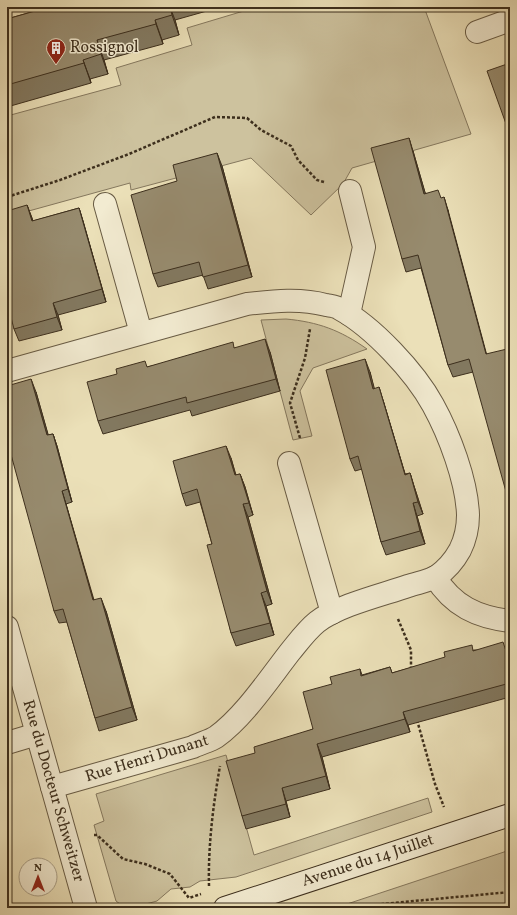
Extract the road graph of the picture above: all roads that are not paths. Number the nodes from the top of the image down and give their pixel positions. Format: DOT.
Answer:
graph roads {
  1 [pos="510,20"];
  2 [pos="477,32"];
  3 [pos="350,191"];
  4 [pos="106,204"];
  5 [pos="349,314"];
  6 [pos="141,333"];
  7 [pos="7,371"];
  8 [pos="289,463"];
  9 [pos="435,577"];
  10 [pos="332,613"];
  11 [pos="510,621"];
  12 [pos="7,627"];
  13 [pos="37,734"];
  14 [pos="7,742"];
  15 [pos="52,787"];
  16 [pos="510,815"];
  17 [pos="86,908"];
  18 [pos="225,908"];
  1 -- 2 [label="street"];
  3 -- 5 [label="street"];
  4 -- 6 [label="street"];
  5 -- 6 [label="street, Rue Henri Dunant"];
  5 -- 9 [label="street, Rue Henri Dunant"];
  6 -- 7 [label="street, Rue Henri Dunant"];
  8 -- 10 [label="street"];
  9 -- 10 [label="street, Rue Henri Dunant"];
  9 -- 11 [label="street"];
  10 -- 15 [label="street, Rue Henri Dunant"];
  12 -- 13 [label="street, Rue du Docteur Schweitzer"];
  13 -- 14 [label="street"];
  13 -- 15 [label="street, Rue du Docteur Schweitzer"];
  15 -- 17 [label="street, Rue du Docteur Schweitzer"];
  16 -- 18 [label="street, Avenue du 14 Juillet"];
}
